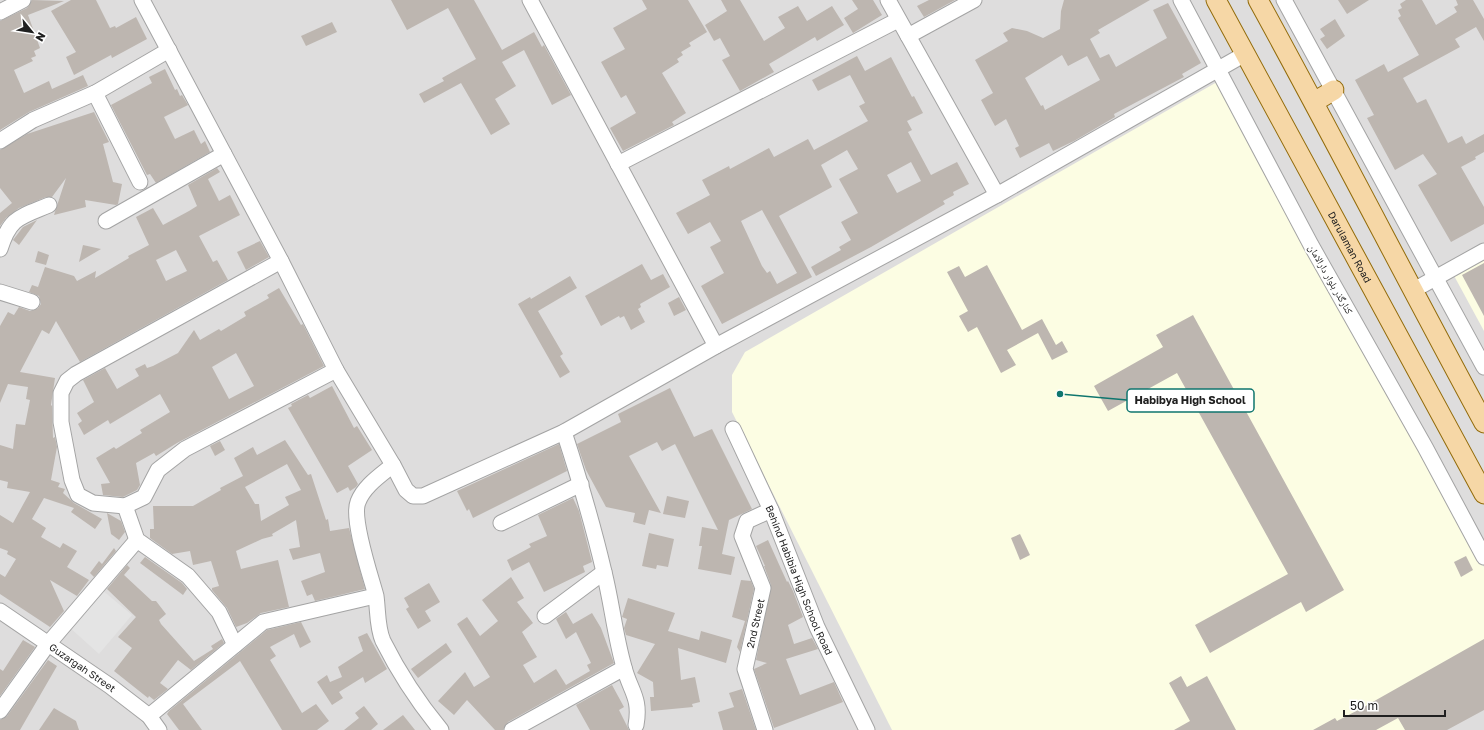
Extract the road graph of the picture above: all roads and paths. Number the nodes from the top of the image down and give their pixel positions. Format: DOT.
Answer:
graph roads {
  1 [pos="23,0"];
  2 [pos="142,0"];
  3 [pos="888,0"];
  4 [pos="974,0"];
  5 [pos="1181,0"];
  6 [pos="1216,0"];
  7 [pos="1258,0"];
  8 [pos="1284,0"];
  9 [pos="533,1"];
  10 [pos="0,12"];
  11 [pos="898,20"];
  12 [pos="908,36"];
  13 [pos="169,50"];
  14 [pos="1245,54"];
  15 [pos="1219,69"];
  16 [pos="1334,90"];
  17 [pos="95,93"];
  18 [pos="1314,102"];
  19 [pos="0,141"];
  20 [pos="224,154"];
  21 [pos="618,164"];
  22 [pos="140,182"];
  23 [pos="997,195"];
  24 [pos="49,205"];
  25 [pos="106,221"];
  26 [pos="0,249"];
  27 [pos="1484,251"];
  28 [pos="281,261"];
  29 [pos="1436,278"];
  30 [pos="1412,291"];
  31 [pos="0,292"];
  32 [pos="32,302"];
  33 [pos="716,346"];
  34 [pos="1484,367"];
  35 [pos="336,370"];
  36 [pos="1484,423"];
  37 [pos="733,429"];
  38 [pos="564,432"];
  39 [pos="393,465"];
  40 [pos="581,484"];
  41 [pos="1484,494"];
  42 [pos="125,506"];
  43 [pos="771,510"];
  44 [pos="501,523"];
  45 [pos="137,540"];
  46 [pos="1484,557"];
  47 [pos="604,572"];
  48 [pos="376,596"];
  49 [pos="0,611"];
  50 [pos="545,616"];
  51 [pos="48,644"];
  52 [pos="235,644"];
  53 [pos="624,668"];
  54 [pos="0,711"];
  55 [pos="148,716"];
  56 [pos="636,725"];
  57 [pos="159,730"];
  58 [pos="441,730"];
  59 [pos="512,730"];
  60 [pos="765,730"];
  61 [pos="867,730"];
  1 -- 10 [label="street"];
  2 -- 13 [label="street"];
  3 -- 11 [label="street"];
  4 -- 12 [label="street"];
  5 -- 15 [label="street, کنارگذر بلوار دارالامان"];
  6 -- 14 [label="main road, Darulaman Road"];
  7 -- 18 [label="main road"];
  8 -- 16 [label="street"];
  9 -- 21 [label="street"];
  11 -- 12 [label="street"];
  11 -- 21 [label="street"];
  12 -- 23 [label="street"];
  13 -- 17 [label="street"];
  13 -- 20 [label="street"];
  14 -- 15 [label="street"];
  14 -- 41 [label="main road, Darulaman Road"];
  15 -- 23 [label="street"];
  15 -- 46 [label="street, کنارگذر بلوار دارالامان"];
  16 -- 18 [label="main road"];
  16 -- 29 [label="street"];
  17 -- 19 [label="street"];
  17 -- 22 [label="street"];
  18 -- 30 [label="main road"];
  20 -- 25 [label="street"];
  20 -- 28 [label="street"];
  21 -- 33 [label="street"];
  23 -- 33 [label="street"];
  24 -- 26 [label="street"];
  27 -- 29 [label="street"];
  28 -- 35 [label="street"];
  28 -- 42 [label="street"];
  29 -- 30 [label="street"];
  29 -- 34 [label="street"];
  30 -- 36 [label="main road"];
  31 -- 32 [label="street"];
  33 -- 38 [label="street"];
  35 -- 39 [label="street"];
  35 -- 42 [label="street"];
  37 -- 43 [label="street, Behind Habibia High School Road"];
  38 -- 39 [label="street"];
  38 -- 40 [label="street"];
  39 -- 48 [label="street"];
  40 -- 44 [label="street"];
  40 -- 47 [label="street"];
  42 -- 45 [label="street"];
  43 -- 60 [label="street, 2nd Street"];
  43 -- 61 [label="street, Behind Habibia High School Road"];
  45 -- 51 [label="street"];
  45 -- 52 [label="street"];
  47 -- 50 [label="street"];
  47 -- 53 [label="street"];
  48 -- 52 [label="street"];
  48 -- 58 [label="street"];
  49 -- 51 [label="street, Guzargah Street"];
  51 -- 54 [label="street"];
  51 -- 55 [label="street, Guzargah Street"];
  52 -- 55 [label="street"];
  53 -- 56 [label="street"];
  53 -- 59 [label="street"];
  55 -- 57 [label="street, Guzargah Street"];
}
